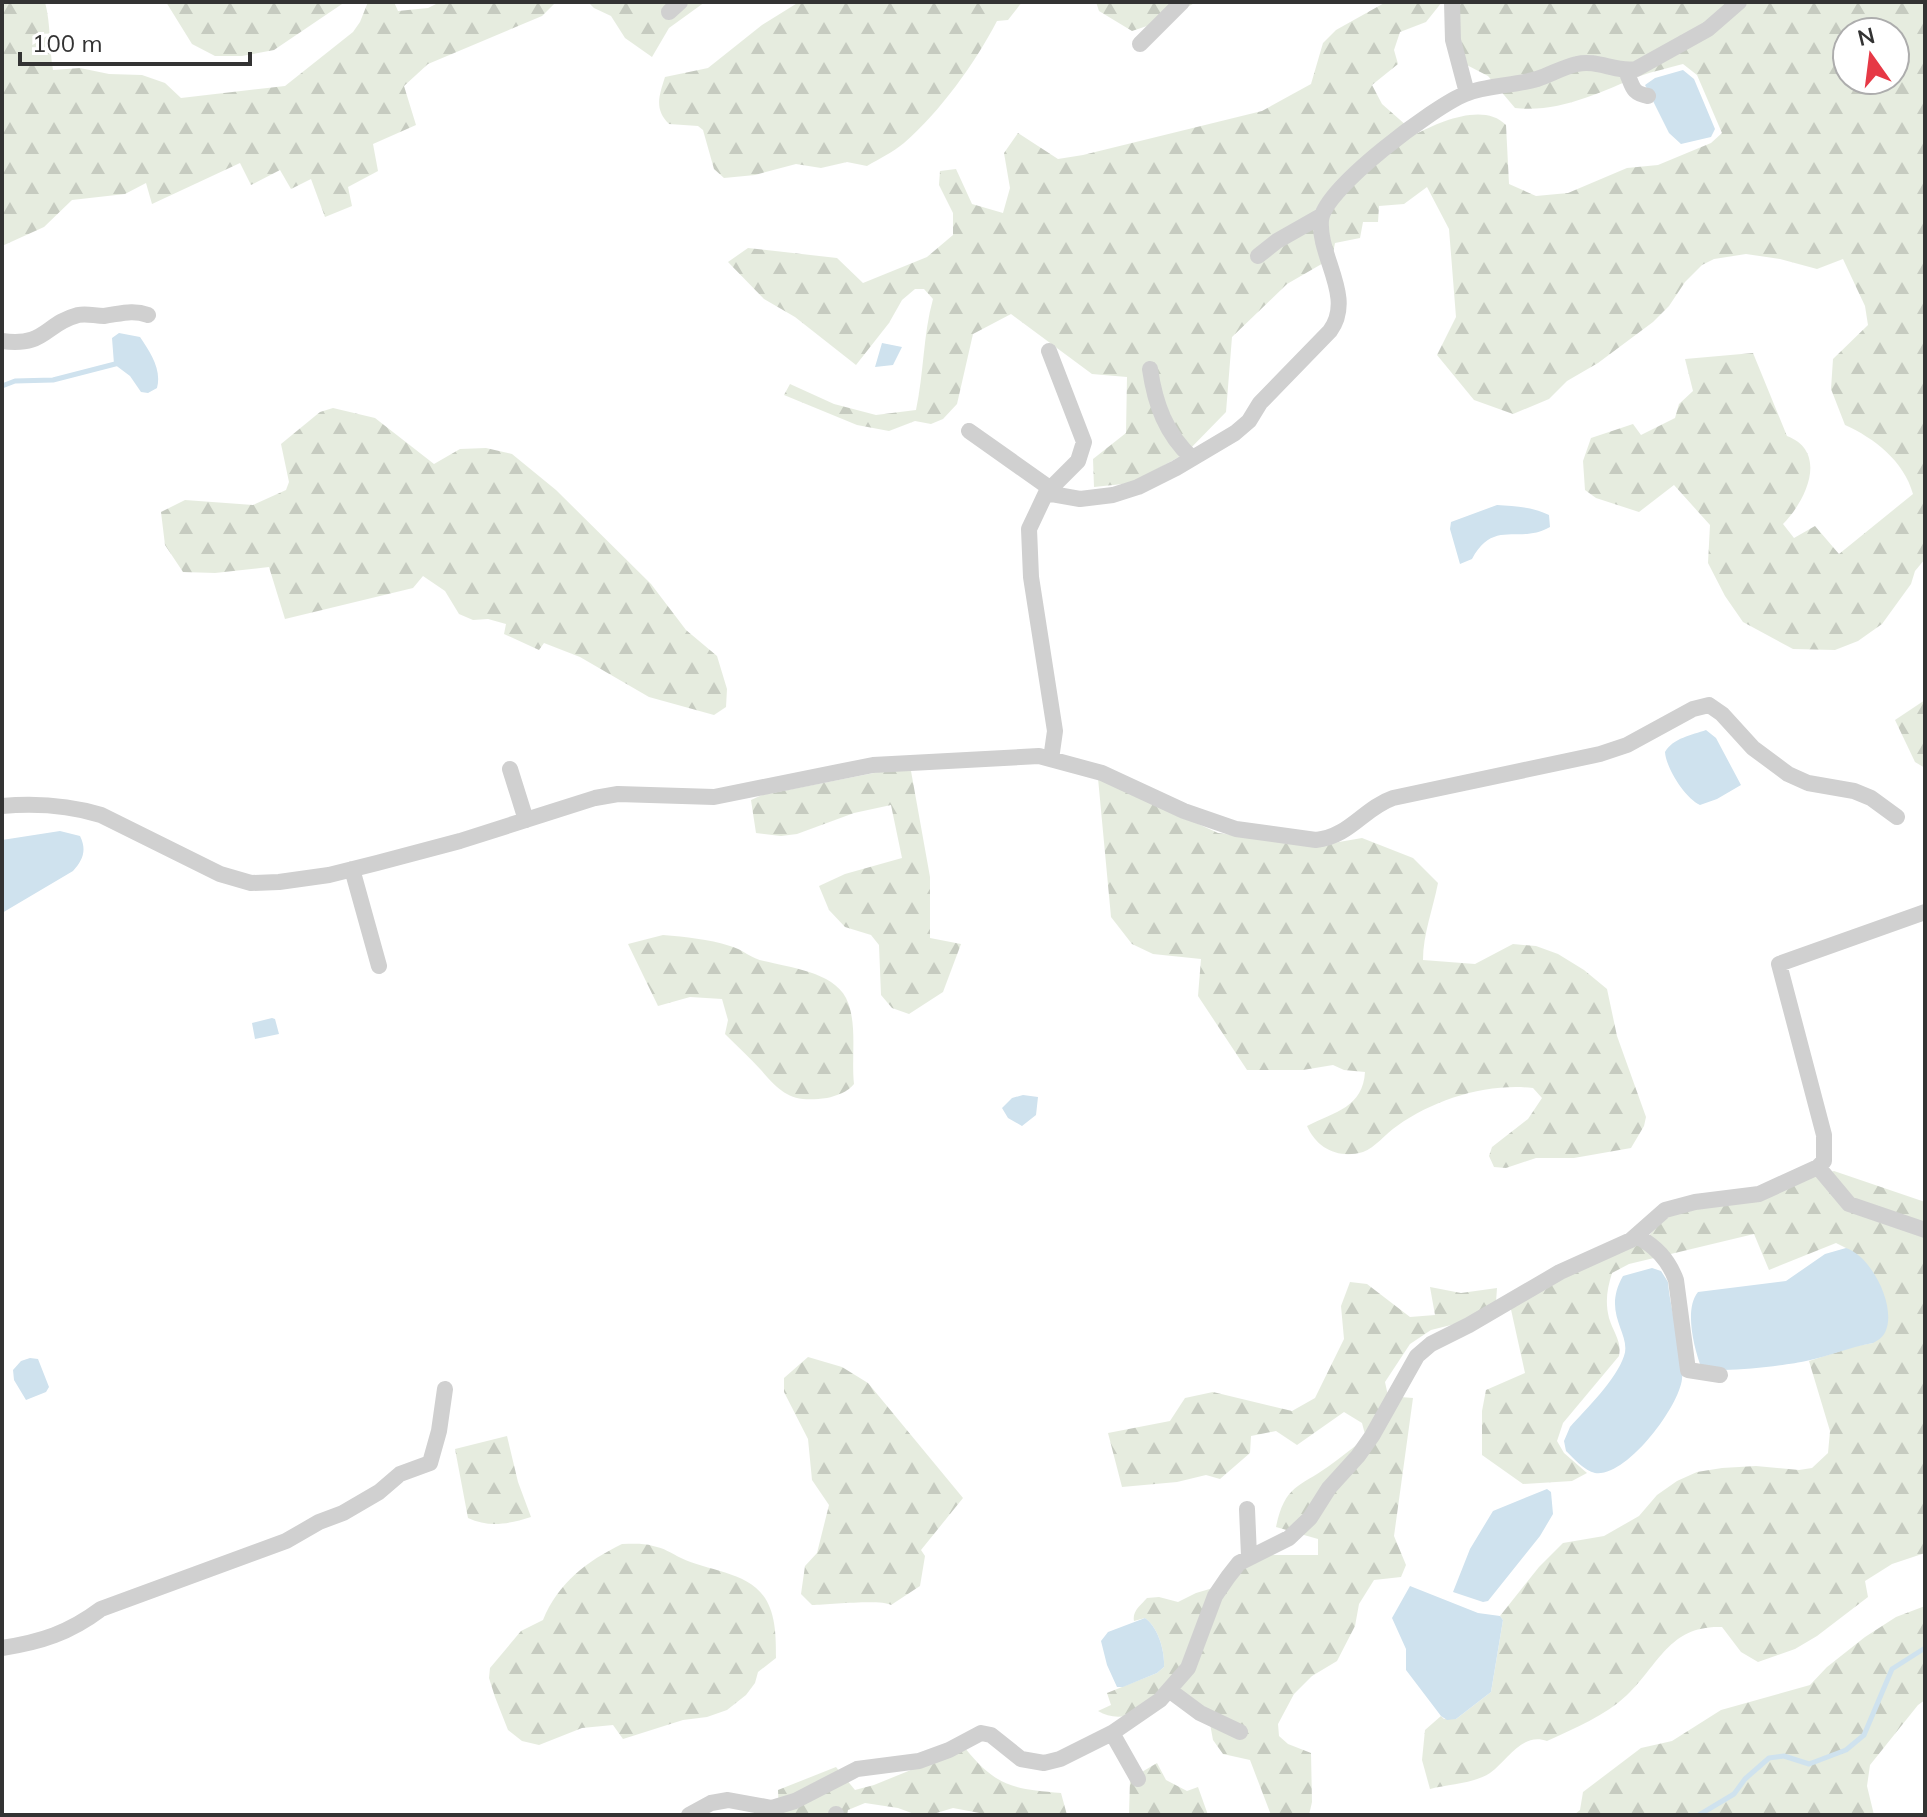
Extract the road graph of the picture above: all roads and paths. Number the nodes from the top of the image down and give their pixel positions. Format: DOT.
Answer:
graph roads {
  1 [pos="1182,2"];
  2 [pos="1452,2"];
  3 [pos="1739,2"];
  4 [pos="1140,44"];
  5 [pos="1626,71"];
  6 [pos="1467,93"];
  7 [pos="1648,96"];
  8 [pos="1321,216"];
  9 [pos="1258,256"];
  10 [pos="148,315"];
  11 [pos="2,341"];
  12 [pos="1049,351"];
  13 [pos="1150,369"];
  14 [pos="969,431"];
  15 [pos="1192,458"];
  16 [pos="1049,491"];
  17 [pos="1051,759"];
  18 [pos="510,769"];
  19 [pos="2,806"];
  20 [pos="1897,817"];
  21 [pos="526,820"];
  22 [pos="352,869"];
  23 [pos="1925,912"];
  24 [pos="379,966"];
  25 [pos="1818,1167"];
  26 [pos="1925,1230"];
  27 [pos="1637,1236"];
  28 [pos="1720,1375"];
  29 [pos="445,1389"];
  30 [pos="1247,1509"];
  31 [pos="1249,1556"];
  32 [pos="2,1648"];
  33 [pos="1169,1690"];
  34 [pos="1240,1732"];
  35 [pos="1112,1733"];
  36 [pos="1138,1779"];
  37 [pos="691,1815"];
  1 -- 4 [label="street"];
  2 -- 6 [label="street"];
  3 -- 5 [label="street"];
  5 -- 6 [label="street"];
  5 -- 7 [label="street"];
  6 -- 8 [label="street"];
  8 -- 9 [label="street"];
  8 -- 15 [label="street"];
  10 -- 11 [label="street"];
  12 -- 16 [label="street"];
  13 -- 15 [label="street"];
  14 -- 16 [label="street"];
  15 -- 16 [label="street"];
  16 -- 17 [label="street"];
  17 -- 20 [label="street"];
  17 -- 21 [label="street"];
  18 -- 21 [label="street"];
  19 -- 22 [label="street"];
  21 -- 22 [label="street"];
  22 -- 24 [label="street"];
  23 -- 25 [label="street"];
  25 -- 26 [label="street"];
  25 -- 27 [label="street"];
  27 -- 28 [label="street"];
  27 -- 31 [label="street"];
  29 -- 32 [label="street"];
  30 -- 31 [label="street"];
  31 -- 33 [label="street"];
  33 -- 34 [label="street"];
  33 -- 35 [label="street"];
  35 -- 36 [label="street"];
  35 -- 37 [label="street"];
}
